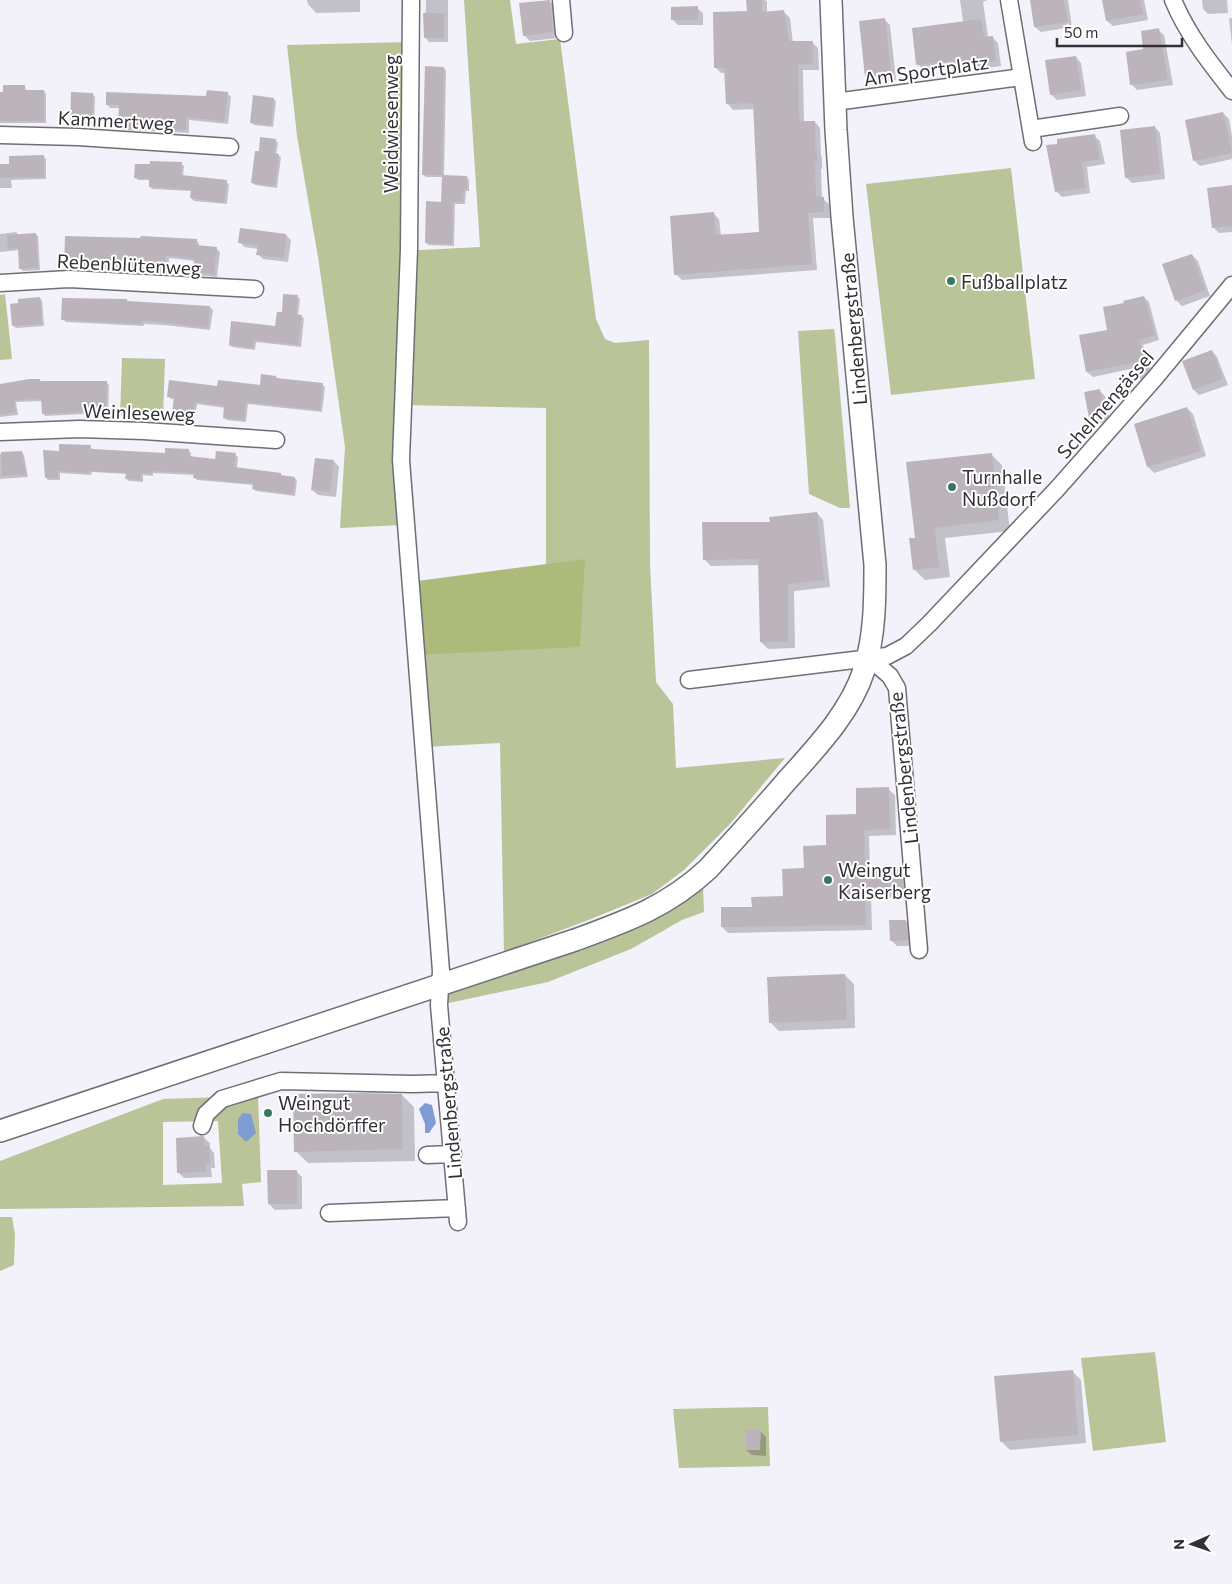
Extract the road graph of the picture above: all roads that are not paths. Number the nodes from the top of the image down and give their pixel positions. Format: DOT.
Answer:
graph roads {
  1 [pos="411,0"];
  2 [pos="561,0"];
  3 [pos="831,0"];
  4 [pos="1009,0"];
  5 [pos="1173,0"];
  6 [pos="564,33"];
  7 [pos="1022,78"];
  8 [pos="1232,91"];
  9 [pos="835,102"];
  10 [pos="1120,116"];
  11 [pos="0,135"];
  12 [pos="230,147"];
  13 [pos="0,283"];
  14 [pos="1232,285"];
  15 [pos="255,289"];
  16 [pos="0,432"];
  17 [pos="276,440"];
  18 [pos="868,657"];
  19 [pos="689,680"];
  20 [pos="919,950"];
  21 [pos="440,983"];
  22 [pos="447,1083"];
  23 [pos="202,1126"];
  24 [pos="0,1131"];
  25 [pos="453,1154"];
  26 [pos="427,1155"];
  27 [pos="329,1213"];
  1 -- 21 [label="street, Weidwiesenweg"];
  2 -- 6 [label="street"];
  3 -- 9 [label="main road, Lindenbergstraße"];
  4 -- 7 [label="street"];
  5 -- 8 [label="street"];
  7 -- 9 [label="street, Am Sportplatz"];
  7 -- 10 [label="street"];
  9 -- 18 [label="main road, Lindenbergstraße"];
  11 -- 12 [label="street, Kammertweg"];
  13 -- 15 [label="street, Rebenblütenweg"];
  14 -- 18 [label="street, Schelmengässel"];
  16 -- 17 [label="street, Weinleseweg"];
  18 -- 19 [label="street, Schelmengässel"];
  18 -- 20 [label="street, Lindenbergstraße"];
  18 -- 21 [label="main road, Lindenbergstraße"];
  21 -- 22 [label="street, Lindenbergstraße"];
  21 -- 24 [label="main road, Lindenbergstraße"];
  22 -- 23 [label="street"];
  22 -- 25 [label="street, Lindenbergstraße"];
  25 -- 26 [label="street"];
  25 -- 27 [label="street, Lindenbergstraße"];
}
